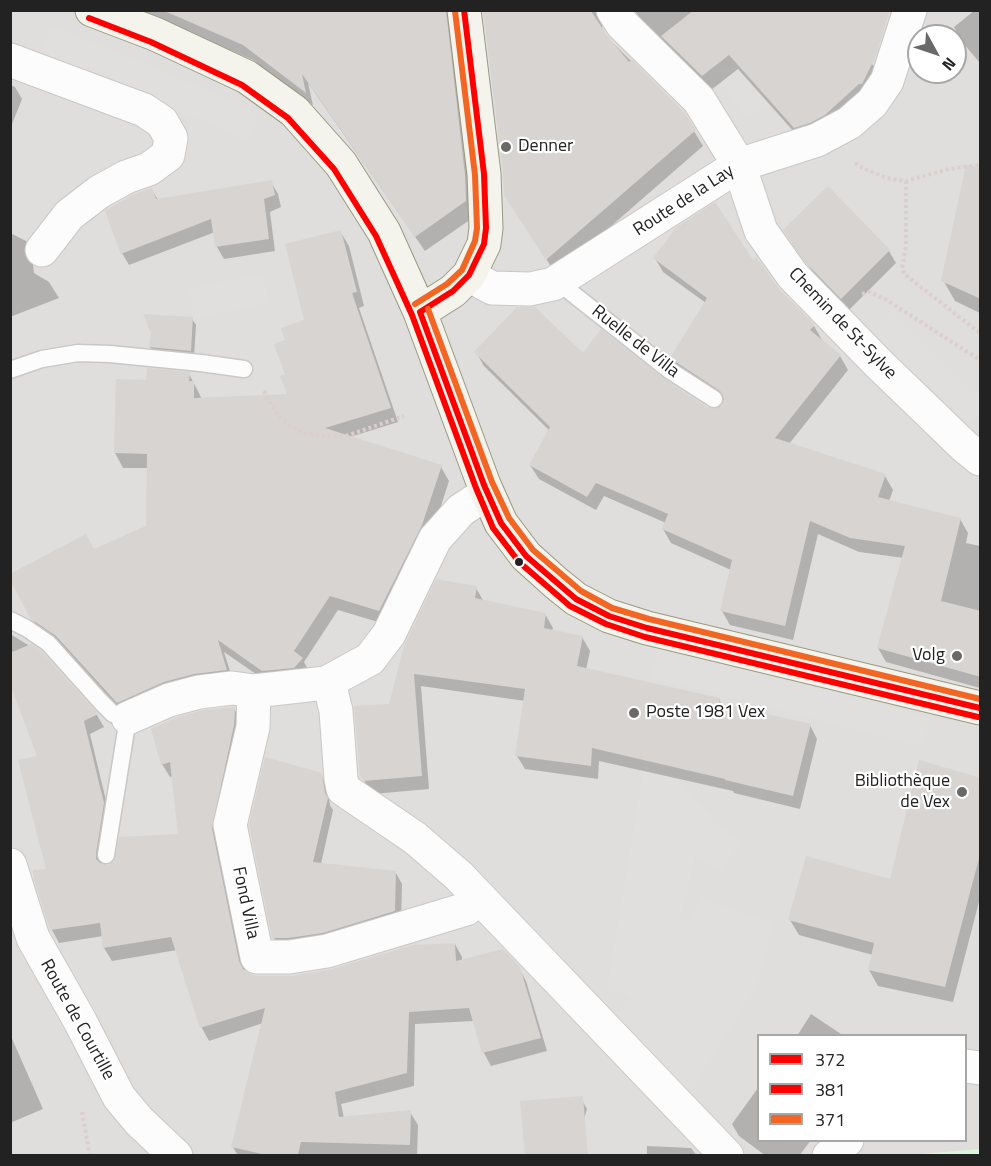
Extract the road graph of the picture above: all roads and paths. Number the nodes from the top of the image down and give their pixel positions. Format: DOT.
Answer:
graph roads {
  1 [pos="92,10"];
  2 [pos="464,10"];
  3 [pos="613,10"];
  4 [pos="910,10"];
  5 [pos="10,60"];
  6 [pos="826,136"];
  7 [pos="739,165"];
  8 [pos="981,165"];
  9 [pos="906,181"];
  10 [pos="42,250"];
  11 [pos="469,275"];
  12 [pos="558,282"];
  13 [pos="420,312"];
  14 [pos="836,320"];
  15 [pos="981,333"];
  16 [pos="981,360"];
  17 [pos="244,369"];
  18 [pos="10,370"];
  19 [pos="714,399"];
  20 [pos="404,416"];
  21 [pos="981,459"];
  22 [pos="487,493"];
  23 [pos="10,620"];
  24 [pos="329,682"];
  25 [pos="254,690"];
  26 [pos="981,708"];
  27 [pos="128,718"];
  28 [pos="106,855"];
  29 [pos="10,865"];
  30 [pos="480,899"];
  31 [pos="845,1142"];
  32 [pos="176,1155"];
  33 [pos="727,1155"];
  34 [pos="830,1155"];
  1 -- 13 [label="main road"];
  2 -- 11 [label="main road"];
  3 -- 7 [label="street, Chemin de St-Sylve"];
  4 -- 6 [label="street, Route de la Lay"];
  5 -- 10 [label="street"];
  6 -- 7 [label="street, Route de la Lay"];
  6 -- 9 [label="path"];
  7 -- 12 [label="street, Route de la Lay"];
  7 -- 14 [label="street, Chemin de St-Sylve"];
  8 -- 9 [label="path"];
  9 -- 15 [label="path"];
  11 -- 12 [label="street, Route de la Lay"];
  11 -- 13 [label="main road"];
  12 -- 19 [label="lane, Ruelle de Villa"];
  13 -- 22 [label="main road"];
  14 -- 16 [label="path"];
  14 -- 21 [label="street, Chemin de St-Sylve"];
  17 -- 18 [label="lane"];
  17 -- 20 [label="path"];
  22 -- 24 [label="street"];
  22 -- 26 [label="main road"];
  23 -- 27 [label="lane"];
  24 -- 25 [label="street"];
  24 -- 30 [label="street"];
  25 -- 27 [label="street"];
  25 -- 30 [label="street, Fond Villa"];
  27 -- 28 [label="lane"];
  29 -- 32 [label="street, Route de Courtille"];
  30 -- 33 [label="street"];
  31 -- 34 [label="street"];
}
